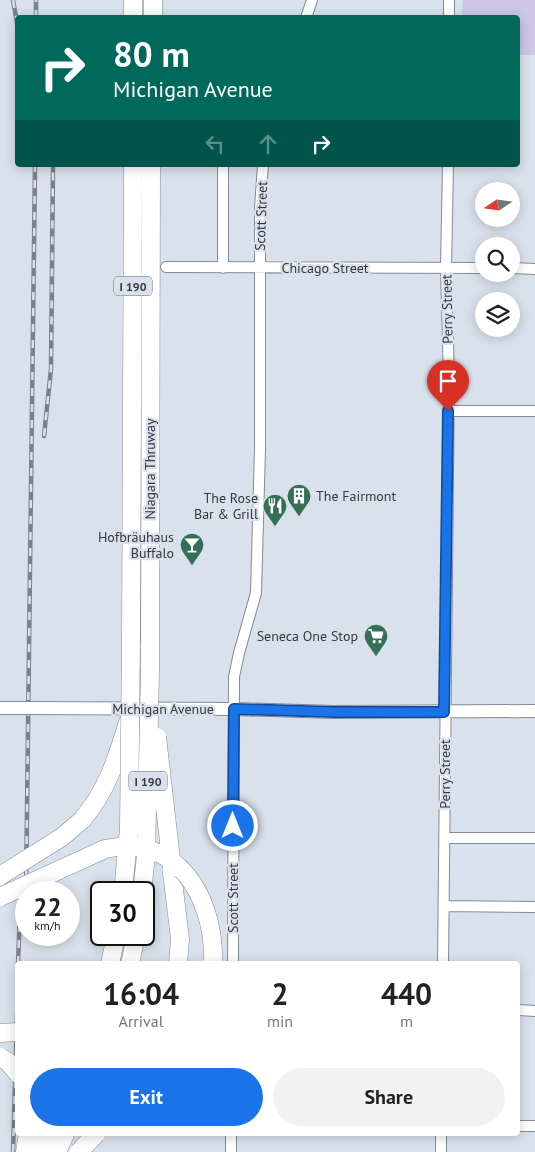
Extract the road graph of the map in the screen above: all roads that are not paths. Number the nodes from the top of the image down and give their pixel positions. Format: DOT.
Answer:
graph roads {
  1 [pos="134,0"];
  2 [pos="153,0"];
  3 [pos="312,0"];
  4 [pos="449,0"];
  5 [pos="133,15"];
  6 [pos="152,15"];
  7 [pos="307,15"];
  8 [pos="449,15"];
  9 [pos="133,167"];
  10 [pos="152,167"];
  11 [pos="223,167"];
  12 [pos="264,167"];
  13 [pos="448,167"];
  14 [pos="166,267"];
  15 [pos="223,268"];
  16 [pos="259,268"];
  17 [pos="446,268"];
  18 [pos="475,268"];
  19 [pos="520,268"];
  20 [pos="535,269"];
  21 [pos="448,411"];
  22 [pos="535,411"];
  23 [pos="150,670"];
  24 [pos="0,708"];
  25 [pos="234,709"];
  26 [pos="535,711"];
  27 [pos="444,712"];
  28 [pos="130,716"];
  29 [pos="445,838"];
  30 [pos="535,838"];
  31 [pos="172,872"];
  32 [pos="0,876"];
  33 [pos="124,881"];
  34 [pos="143,881"];
  35 [pos="0,897"];
  36 [pos="444,906"];
  37 [pos="535,907"];
  38 [pos="114,946"];
  39 [pos="134,946"];
  40 [pos="111,961"];
  41 [pos="131,961"];
  42 [pos="166,961"];
  43 [pos="178,961"];
  44 [pos="212,961"];
  45 [pos="232,961"];
  46 [pos="443,961"];
  47 [pos="520,1010"];
  48 [pos="535,1011"];
  49 [pos="15,1032"];
  50 [pos="0,1033"];
  51 [pos="0,1057"];
  52 [pos="15,1070"];
  53 [pos="520,1126"];
  54 [pos="535,1126"];
  55 [pos="28,1136"];
  56 [pos="45,1136"];
  57 [pos="64,1136"];
  58 [pos="87,1136"];
  59 [pos="94,1136"];
  60 [pos="231,1136"];
  61 [pos="441,1136"];
  62 [pos="25,1152"];
  63 [pos="38,1152"];
  64 [pos="57,1152"];
  65 [pos="80,1152"];
  66 [pos="231,1152"];
  67 [pos="441,1152"];
  1 -- 5 [label="highway"];
  2 -- 6 [label="highway"];
  3 -- 7 [label="street"];
  4 -- 8 [label="street"];
  9 -- 28 [label="highway, Niagara Thruway / I 190, bridge"];
  10 -- 23 [label="highway, Niagara Thruway / I 190"];
  11 -- 15 [label="street"];
  12 -- 16 [label="street, Scott Street"];
  13 -- 17 [label="street, Perry Street"];
  14 -- 15 [label="street, Chicago Street"];
  15 -- 16 [label="street, Chicago Street"];
  16 -- 17 [label="street, Chicago Street"];
  16 -- 25 [label="street, Scott Street"];
  17 -- 18 [label="street, Chicago Street"];
  17 -- 21 [label="street, Perry Street"];
  19 -- 20 [label="street"];
  21 -- 22 [label="street"];
  21 -- 27 [label="street, Perry Street"];
  23 -- 31 [label="highway, bridge"];
  23 -- 34 [label="highway, Niagara Thruway / I 190, bridge"];
  24 -- 25 [label="street, Michigan Avenue, bridge"];
  25 -- 27 [label="street, Michigan Avenue"];
  25 -- 45 [label="street, Scott Street"];
  26 -- 27 [label="street, Michigan Avenue"];
  27 -- 29 [label="street, Perry Street"];
  28 -- 32 [label="highway, bridge"];
  28 -- 33 [label="highway, Niagara Thruway / I 190, bridge"];
  29 -- 30 [label="street"];
  29 -- 36 [label="street, Perry Street"];
  31 -- 42 [label="highway"];
  31 -- 43 [label="highway"];
  35 -- 44 [label="highway, bridge"];
  36 -- 37 [label="street"];
  36 -- 46 [label="street, Perry Street"];
  38 -- 40 [label="highway"];
  39 -- 41 [label="highway"];
  47 -- 48 [label="street"];
  49 -- 50 [label="highway, bridge"];
  51 -- 52 [label="highway, bridge"];
  53 -- 54 [label="street"];
  55 -- 62 [label="highway"];
  56 -- 63 [label="highway"];
  57 -- 64 [label="highway"];
  58 -- 65 [label="highway, bridge"];
  59 -- 65 [label="highway, bridge"];
  60 -- 66 [label="street"];
  61 -- 67 [label="street"];
}
